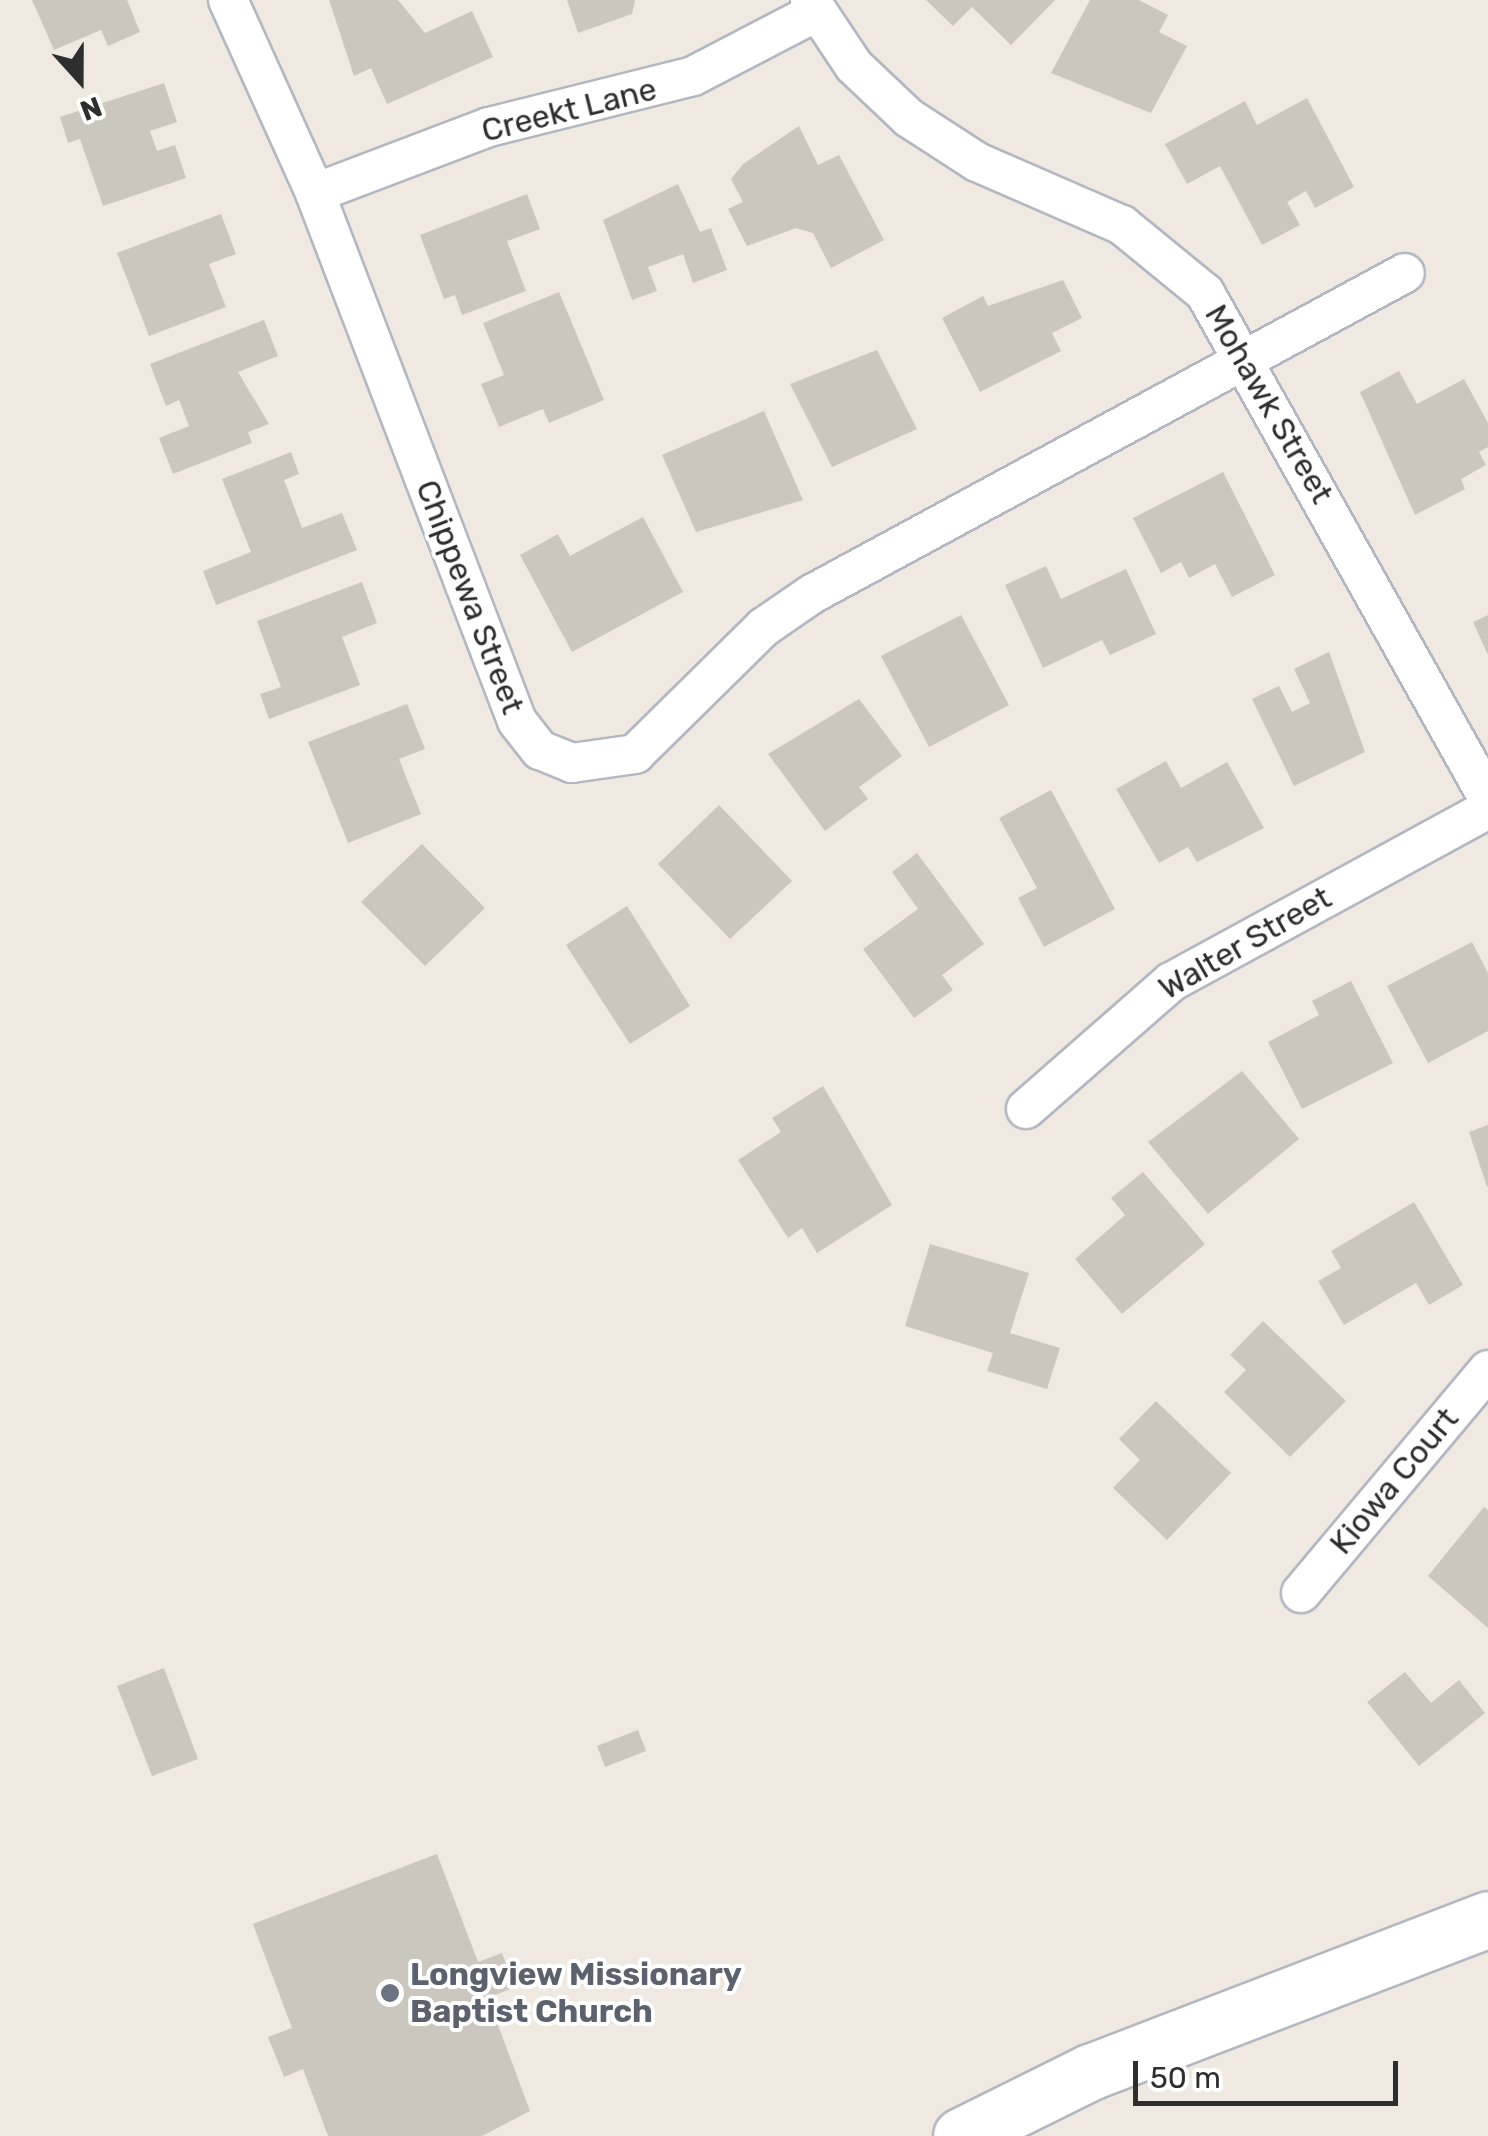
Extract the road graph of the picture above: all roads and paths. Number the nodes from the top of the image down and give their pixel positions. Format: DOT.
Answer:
graph roads {
  1 [pos="228,0"];
  2 [pos="813,6"];
  3 [pos="315,193"];
  4 [pos="1405,273"];
  5 [pos="1246,356"];
  6 [pos="1488,798"];
  7 [pos="1488,810"];
  8 [pos="1026,1109"];
  9 [pos="1488,1370"];
  10 [pos="1301,1593"];
  11 [pos="1488,1919"];
  12 [pos="961,2136"];
  1 -- 3 [label="street, Chippewa Street"];
  2 -- 3 [label="street, Creekt Lane"];
  2 -- 5 [label="street, Mohawk Street"];
  3 -- 5 [label="street, Chippewa Street"];
  4 -- 5 [label="street, Chippewa Street"];
  5 -- 6 [label="street, Mohawk Street"];
  7 -- 8 [label="street, Walter Street"];
  9 -- 10 [label="street, Kiowa Court"];
  11 -- 12 [label="street"];
}
